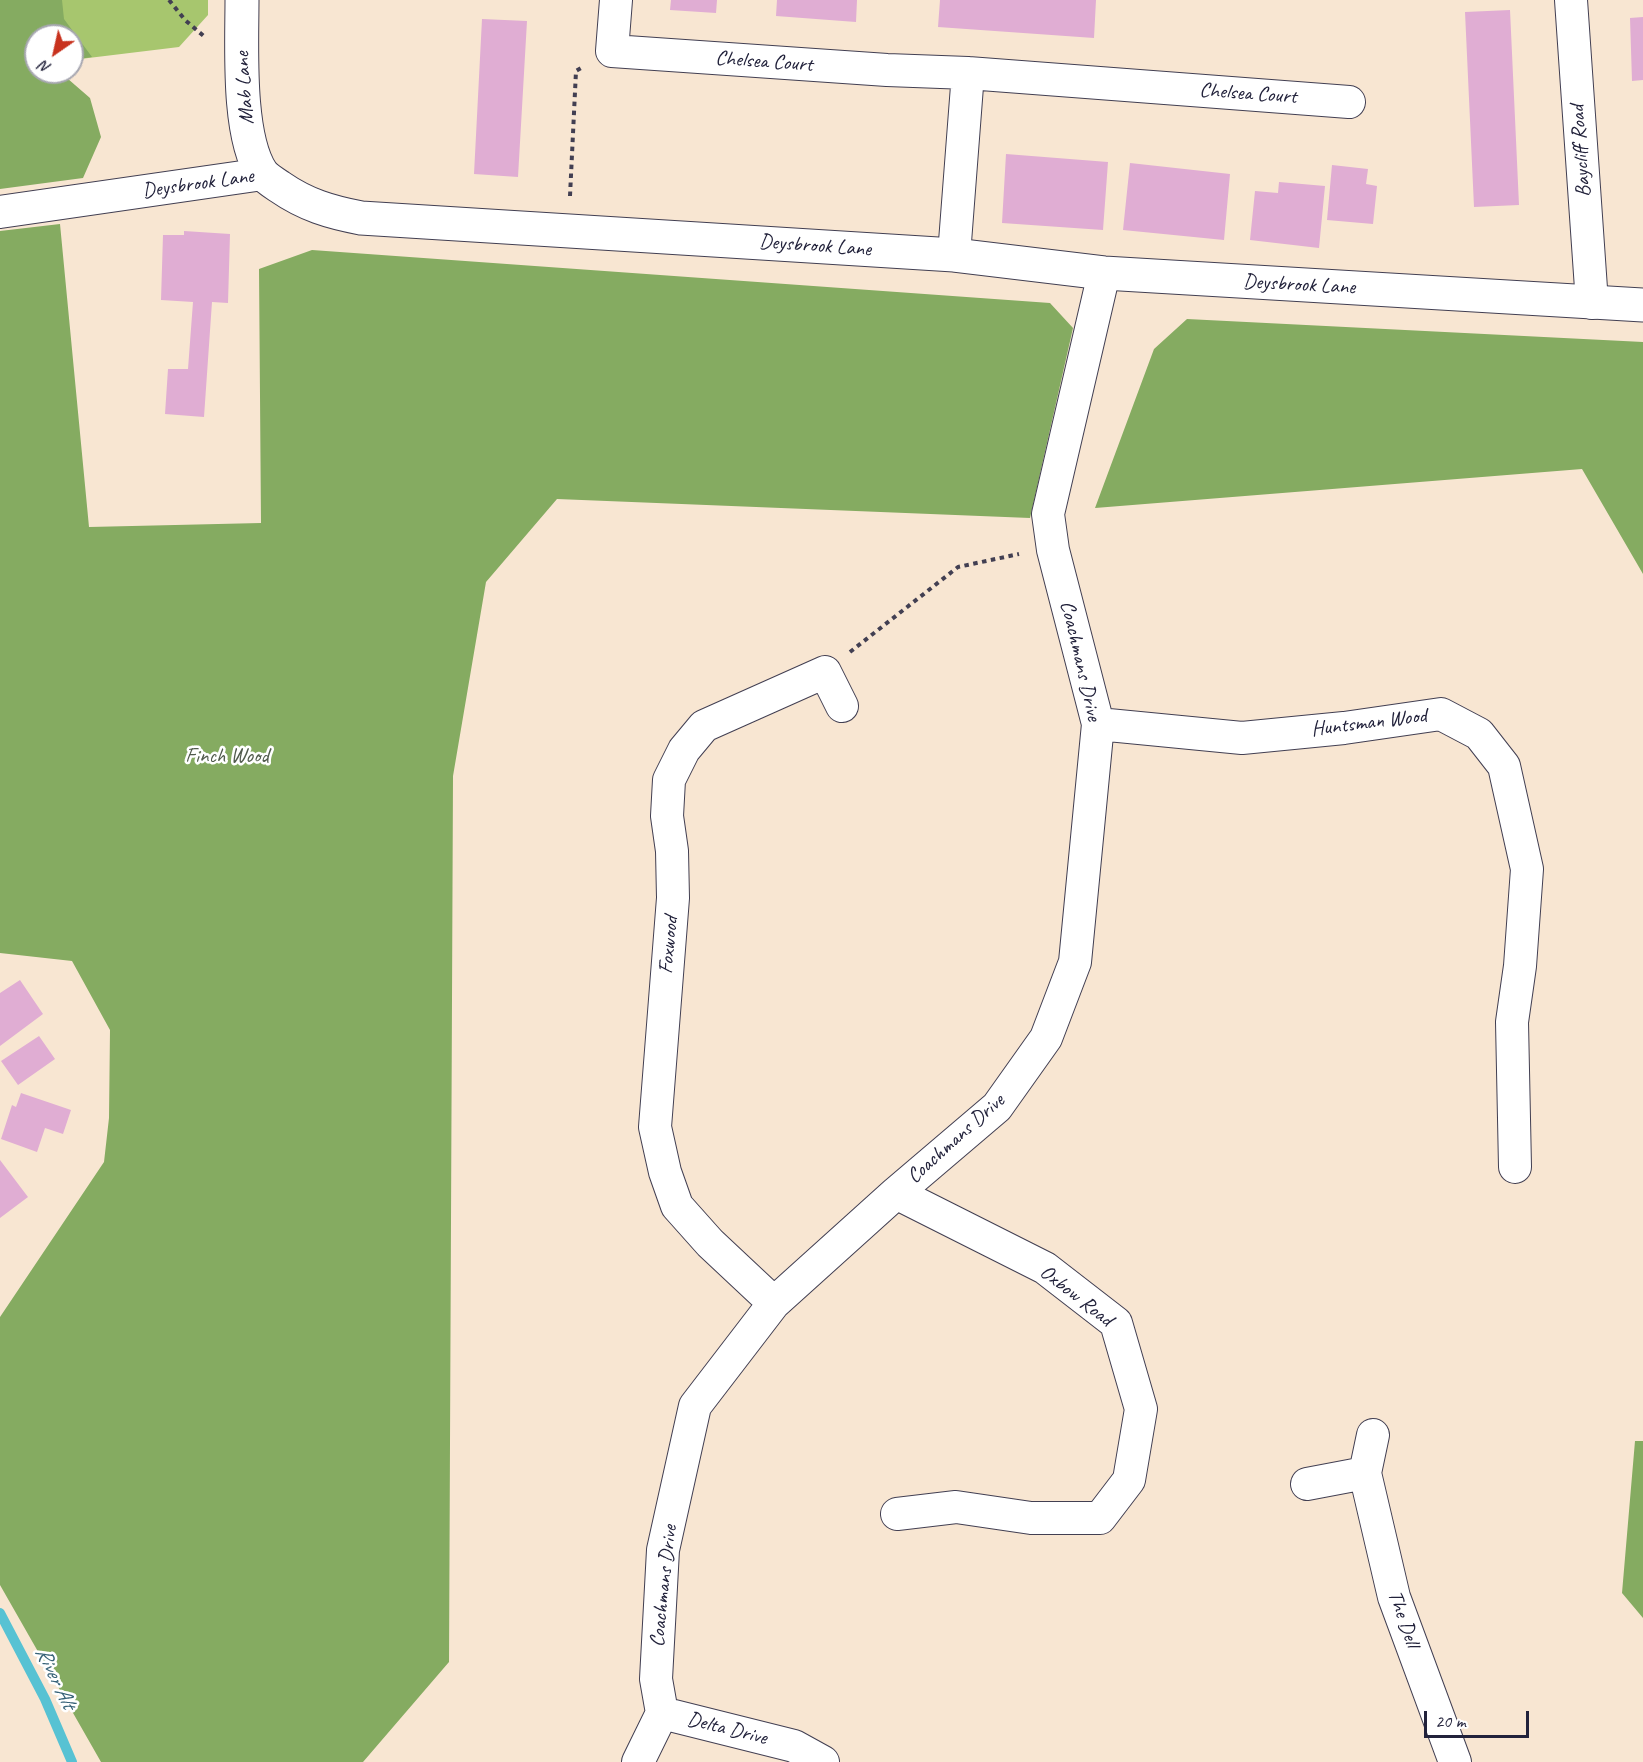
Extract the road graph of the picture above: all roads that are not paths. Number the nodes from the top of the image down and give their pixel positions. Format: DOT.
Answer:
graph roads {
  1 [pos="242,0"];
  2 [pos="616,0"];
  3 [pos="1571,0"];
  4 [pos="968,73"];
  5 [pos="1349,102"];
  6 [pos="262,174"];
  7 [pos="0,212"];
  8 [pos="954,255"];
  9 [pos="1104,273"];
  10 [pos="1592,303"];
  11 [pos="1643,305"];
  12 [pos="843,706"];
  13 [pos="1098,724"];
  14 [pos="1515,1167"];
  15 [pos="896,1193"];
  16 [pos="774,1303"];
  17 [pos="1373,1435"];
  18 [pos="1365,1473"];
  19 [pos="1307,1484"];
  20 [pos="897,1514"];
  21 [pos="662,1713"];
  22 [pos="638,1762"];
  23 [pos="823,1762"];
  24 [pos="1455,1762"];
  1 -- 6 [label="street, Mab Lane"];
  2 -- 4 [label="street, Chelsea Court"];
  3 -- 10 [label="street, Baycliff Road"];
  4 -- 5 [label="street, Chelsea Court"];
  4 -- 8 [label="street"];
  6 -- 7 [label="street, Deysbrook Lane"];
  6 -- 8 [label="street, Deysbrook Lane"];
  8 -- 9 [label="street, Deysbrook Lane"];
  9 -- 10 [label="street, Deysbrook Lane"];
  9 -- 13 [label="street, Coachmans Drive"];
  10 -- 11 [label="street, Deysbrook Lane"];
  12 -- 16 [label="street, Foxwood"];
  13 -- 14 [label="street, Huntsman Wood"];
  13 -- 15 [label="street, Coachmans Drive"];
  15 -- 16 [label="street, Coachmans Drive"];
  15 -- 20 [label="street, Oxbow Road"];
  16 -- 21 [label="street, Coachmans Drive"];
  17 -- 18 [label="street, The Dell"];
  18 -- 19 [label="street"];
  18 -- 24 [label="street, The Dell"];
  21 -- 22 [label="street"];
  21 -- 23 [label="street, Delta Drive"];
}
